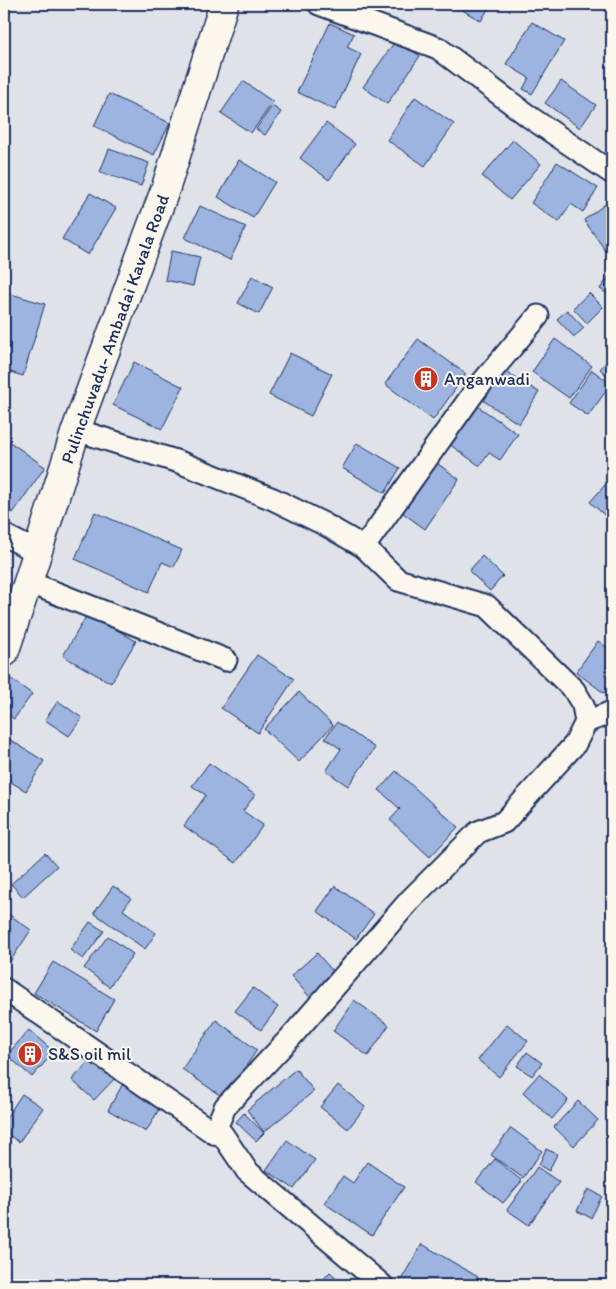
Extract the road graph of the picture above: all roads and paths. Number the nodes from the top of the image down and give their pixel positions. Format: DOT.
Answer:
graph roads {
  1 [pos="224,4"];
  2 [pos="319,4"];
  3 [pos="612,173"];
  4 [pos="538,316"];
  5 [pos="76,430"];
  6 [pos="4,535"];
  7 [pos="364,547"];
  8 [pos="37,552"];
  9 [pos="28,582"];
  10 [pos="4,653"];
  11 [pos="226,660"];
  12 [pos="612,712"];
  13 [pos="586,722"];
  14 [pos="4,988"];
  15 [pos="214,1133"];
  16 [pos="382,1285"];
  1 -- 5 [label="street, Pulinchuvadu- Ambadai Kavala Road"];
  2 -- 3 [label="street"];
  4 -- 7 [label="street"];
  5 -- 7 [label="street"];
  5 -- 8 [label="street, Pulinchuvadu- Ambadai Kavala Road"];
  6 -- 8 [label="street"];
  7 -- 13 [label="street"];
  8 -- 9 [label="street, Pulinchuvadu- Ambadai Kavala Road"];
  9 -- 10 [label="street, Pulinchuvadu- Ambadai Kavala Road"];
  9 -- 11 [label="street"];
  12 -- 13 [label="street"];
  13 -- 15 [label="street"];
  14 -- 15 [label="street"];
  15 -- 16 [label="street"];
}
